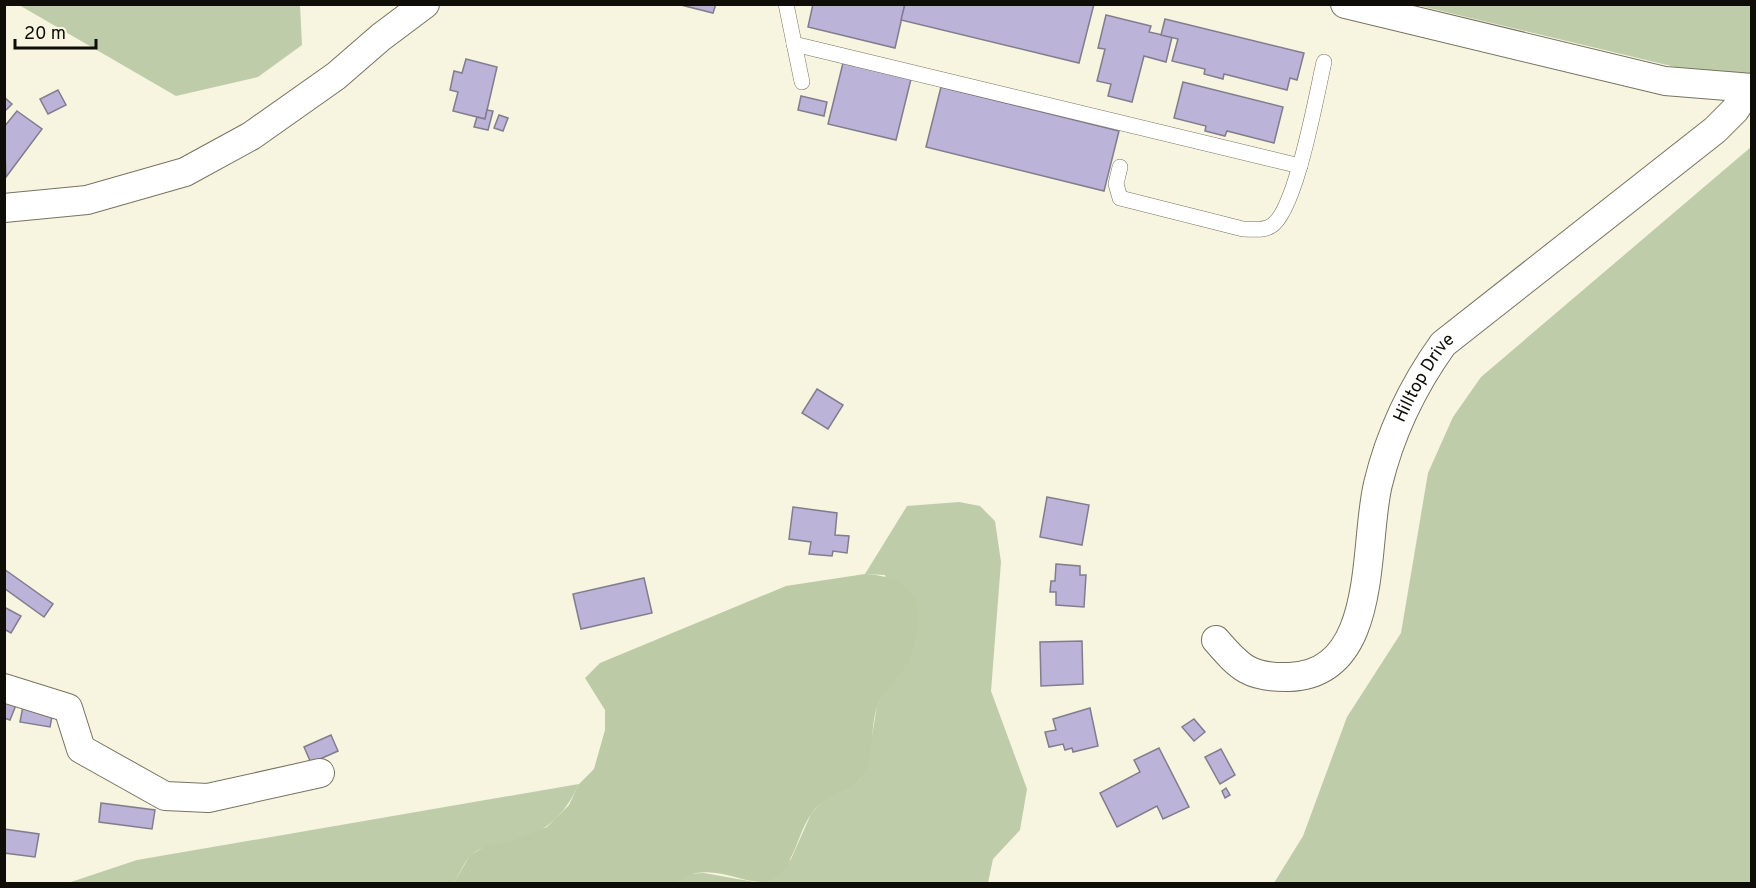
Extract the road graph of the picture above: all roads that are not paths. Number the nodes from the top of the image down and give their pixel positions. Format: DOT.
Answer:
graph roads {
  1 [pos="425,4"];
  2 [pos="786,4"];
  3 [pos="1345,4"];
  4 [pos="794,44"];
  5 [pos="1324,62"];
  6 [pos="802,82"];
  7 [pos="1750,88"];
  8 [pos="1300,166"];
  9 [pos="1120,167"];
  10 [pos="4,208"];
  11 [pos="1216,640"];
  12 [pos="4,688"];
  13 [pos="320,774"];
  1 -- 10 [label="street"];
  2 -- 4 [label="lane"];
  3 -- 7 [label="street, Hilltop Drive"];
  4 -- 6 [label="lane"];
  4 -- 8 [label="lane"];
  5 -- 8 [label="lane"];
  7 -- 11 [label="street, Hilltop Drive"];
  8 -- 9 [label="lane"];
  12 -- 13 [label="street"];
}
